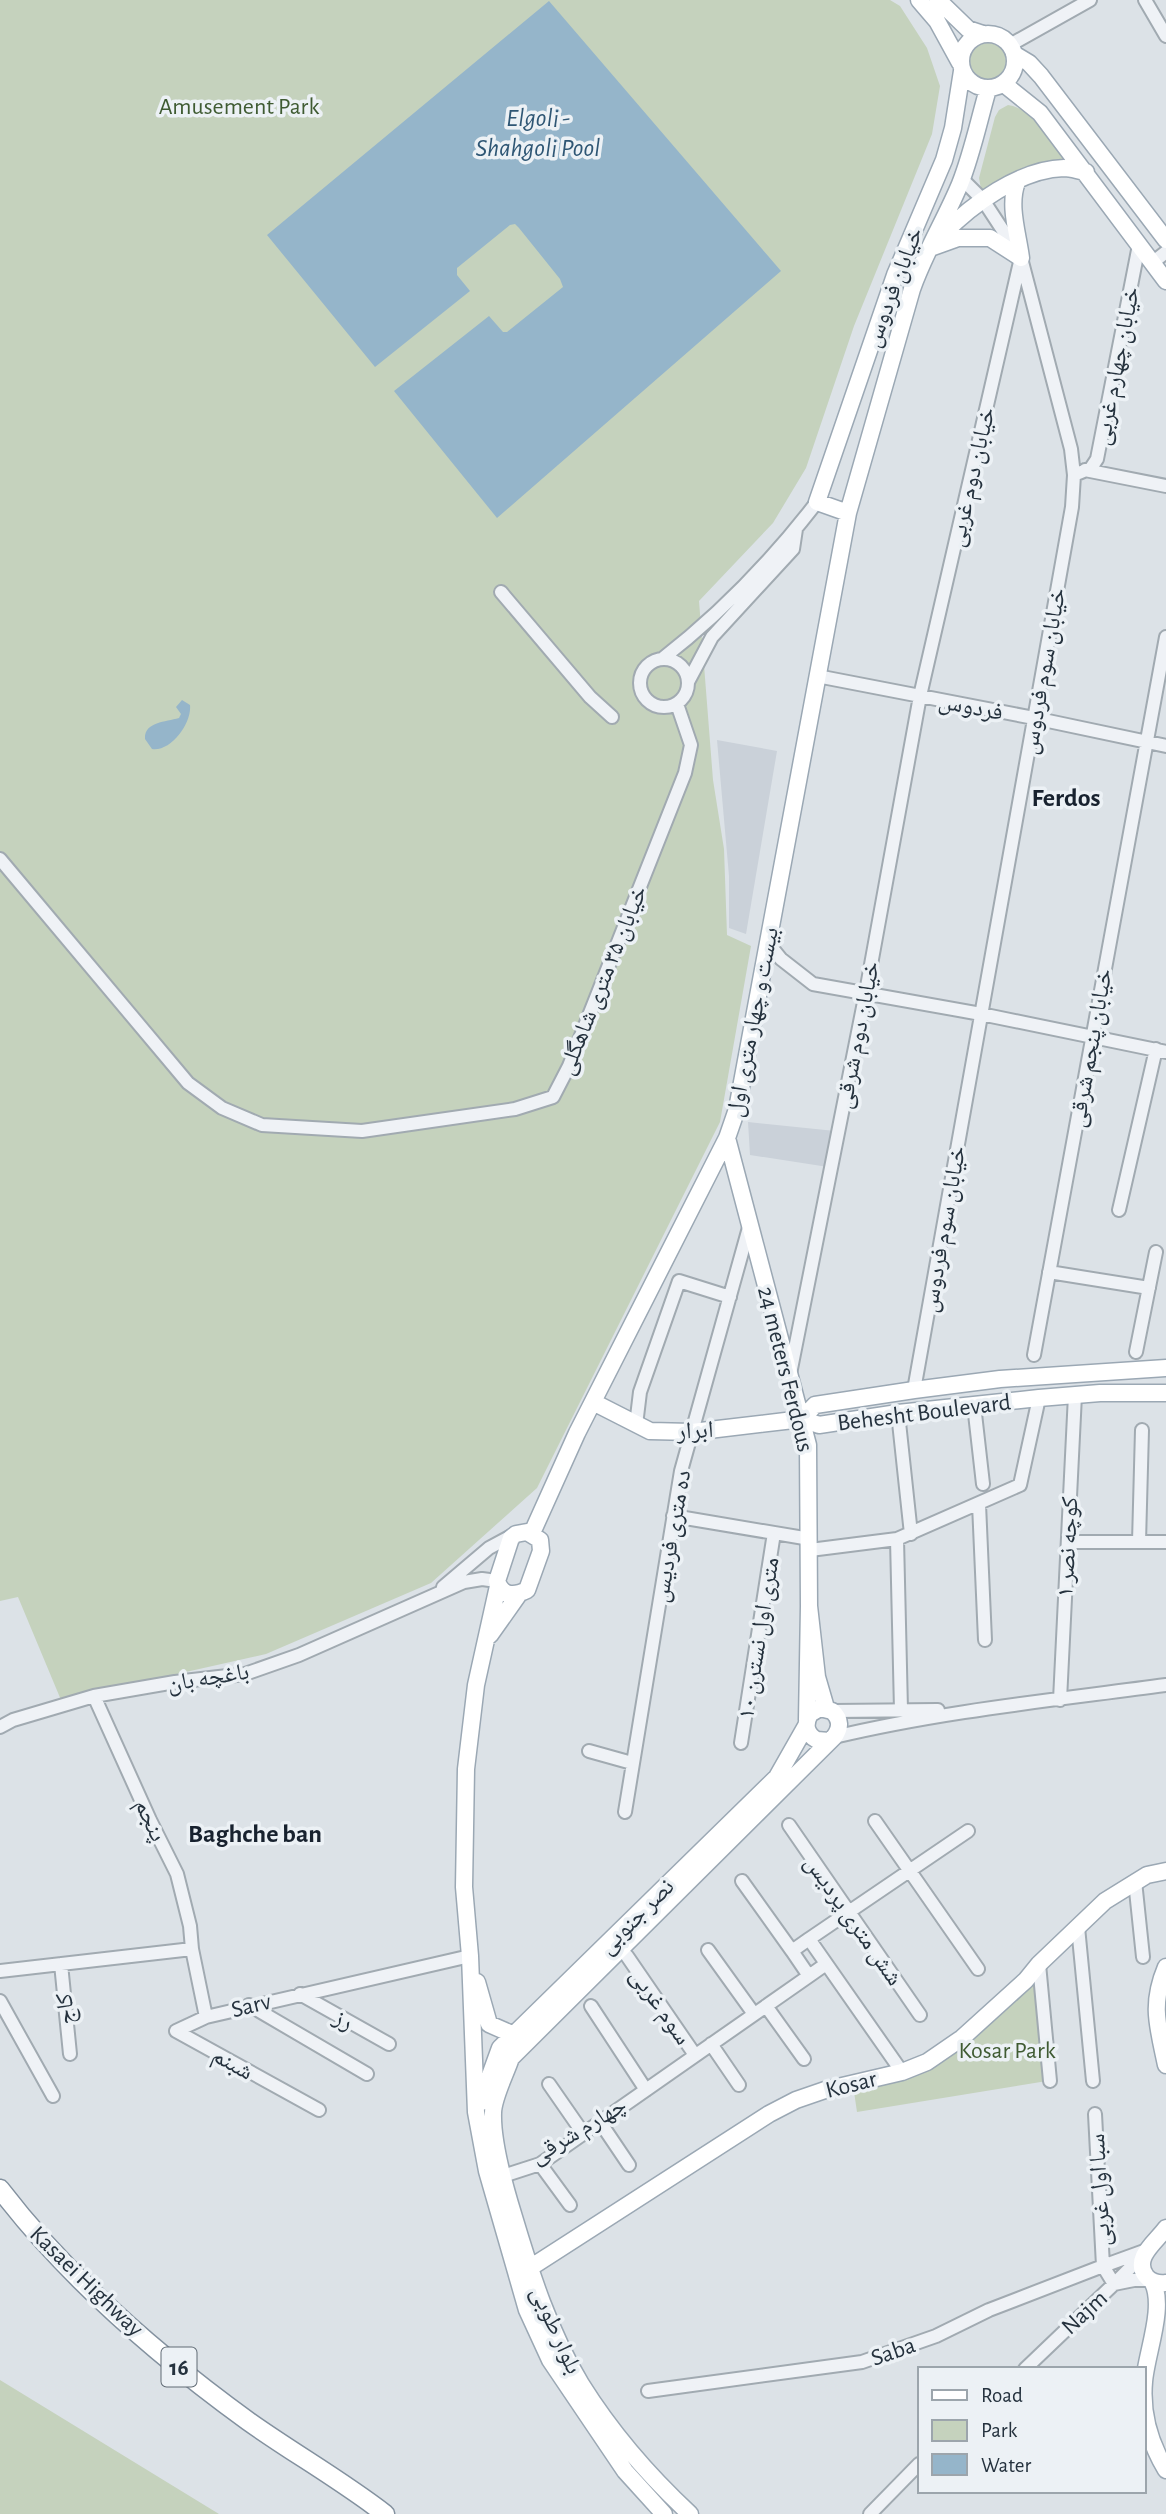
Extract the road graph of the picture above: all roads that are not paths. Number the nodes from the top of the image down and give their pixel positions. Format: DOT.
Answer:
graph roads {
  1 [pos="919,0"];
  2 [pos="938,0"];
  3 [pos="1090,0"];
  4 [pos="1145,0"];
  5 [pos="983,34"];
  6 [pos="1166,36"];
  7 [pos="1012,50"];
  8 [pos="961,67"];
  9 [pos="996,86"];
  10 [pos="1086,172"];
  11 [pos="962,179"];
  12 [pos="1017,182"];
  13 [pos="983,200"];
  14 [pos="1166,240"];
  15 [pos="1139,245"];
  16 [pos="928,250"];
  17 [pos="1166,251"];
  18 [pos="1021,258"];
  19 [pos="1152,263"];
  20 [pos="1166,281"];
  21 [pos="1080,473"];
  22 [pos="1166,486"];
  23 [pos="817,502"];
  24 [pos="848,513"];
  25 [pos="796,529"];
  26 [pos="501,592"];
  27 [pos="1166,636"];
  28 [pos="662,659"];
  29 [pos="817,676"];
  30 [pos="688,682"];
  31 [pos="920,696"];
  32 [pos="677,704"];
  33 [pos="612,717"];
  34 [pos="1034,718"];
  35 [pos="1147,742"];
  36 [pos="1166,746"];
  37 [pos="0,859"];
  38 [pos="768,943"];
  39 [pos="866,992"];
  40 [pos="981,1014"];
  41 [pos="1093,1036"];
  42 [pos="1161,1051"];
  43 [pos="727,1138"];
  44 [pos="1119,1210"];
  45 [pos="750,1224"];
  46 [pos="1156,1252"];
  47 [pos="1049,1272"];
  48 [pos="1149,1288"];
  49 [pos="730,1297"];
  50 [pos="1136,1352"];
  51 [pos="1034,1355"];
  52 [pos="1166,1368"];
  53 [pos="790,1374"];
  54 [pos="914,1390"];
  55 [pos="1166,1393"];
  56 [pos="1075,1395"];
  57 [pos="1039,1398"];
  58 [pos="593,1402"];
  59 [pos="974,1405"];
  60 [pos="898,1413"];
  61 [pos="802,1419"];
  62 [pos="636,1425"];
  63 [pos="1142,1430"];
  64 [pos="692,1432"];
  65 [pos="983,1484"];
  66 [pos="979,1504"];
  67 [pos="673,1516"];
  68 [pos="774,1533"];
  69 [pos="524,1534"];
  70 [pos="911,1534"];
  71 [pos="897,1538"];
  72 [pos="1068,1542"];
  73 [pos="1139,1542"];
  74 [pos="1166,1542"];
  75 [pos="810,1545"];
  76 [pos="498,1584"];
  77 [pos="435,1594"];
  78 [pos="519,1594"];
  79 [pos="809,1606"];
  80 [pos="985,1640"];
  81 [pos="485,1642"];
  82 [pos="1166,1685"];
  83 [pos="94,1696"];
  84 [pos="1060,1700"];
  85 [pos="829,1709"];
  86 [pos="901,1710"];
  87 [pos="973,1710"];
  88 [pos="807,1723"];
  89 [pos="0,1727"];
  90 [pos="832,1739"];
  91 [pos="741,1744"];
  92 [pos="589,1751"];
  93 [pos="632,1763"];
  94 [pos="625,1812"];
  95 [pos="875,1821"];
  96 [pos="789,1825"];
  97 [pos="968,1831"];
  98 [pos="909,1870"];
  99 [pos="1166,1871"];
  100 [pos="742,1881"];
  101 [pos="1135,1881"];
  102 [pos="848,1911"];
  103 [pos="1078,1927"];
  104 [pos="809,1939"];
  105 [pos="192,1949"];
  106 [pos="708,1950"];
  107 [pos="792,1951"];
  108 [pos="470,1956"];
  109 [pos="627,1956"];
  110 [pos="1143,1957"];
  111 [pos="61,1964"];
  112 [pos="826,1964"];
  113 [pos="1039,1964"];
  114 [pos="1166,1967"];
  115 [pos="978,1969"];
  116 [pos="0,1971"];
  117 [pos="809,1976"];
  118 [pos="299,1994"];
  119 [pos="0,2001"];
  120 [pos="249,2005"];
  121 [pos="591,2006"];
  122 [pos="766,2006"];
  123 [pos="1166,2010"];
  124 [pos="754,2014"];
  125 [pos="920,2015"];
  126 [pos="1166,2015"];
  127 [pos="206,2017"];
  128 [pos="514,2035"];
  129 [pos="389,2044"];
  130 [pos="711,2044"];
  131 [pos="70,2054"];
  132 [pos="695,2055"];
  133 [pos="804,2059"];
  134 [pos="1166,2065"];
  135 [pos="902,2072"];
  136 [pos="367,2074"];
  137 [pos="1050,2081"];
  138 [pos="1093,2081"];
  139 [pos="549,2084"];
  140 [pos="739,2085"];
  141 [pos="650,2087"];
  142 [pos="53,2096"];
  143 [pos="319,2110"];
  144 [pos="484,2112"];
  145 [pos="1095,2114"];
  146 [pos="600,2122"];
  147 [pos="583,2133"];
  148 [pos="540,2164"];
  149 [pos="629,2165"];
  150 [pos="503,2176"];
  151 [pos="0,2189"];
  152 [pos="570,2205"];
  153 [pos="1166,2228"];
  154 [pos="1152,2249"];
  155 [pos="1103,2266"];
  156 [pos="523,2273"];
  157 [pos="1156,2281"];
  158 [pos="1114,2284"];
  159 [pos="1166,2295"];
  160 [pos="1027,2367"];
  161 [pos="1145,2375"];
  162 [pos="648,2391"];
  163 [pos="1145,2412"];
  164 [pos="1166,2458"];
  165 [pos="918,2465"];
  166 [pos="1166,2470"];
  167 [pos="385,2514"];
  168 [pos="664,2514"];
  169 [pos="690,2514"];
  170 [pos="870,2514"];
  1 -- 8 [label="main road"];
  2 -- 5 [label="main road"];
  3 -- 7 [label="street"];
  4 -- 6 [label="street"];
  5 -- 7 [label="main road"];
  5 -- 8 [label="main road"];
  7 -- 9 [label="main road"];
  7 -- 14 [label="main road"];
  8 -- 9 [label="main road"];
  8 -- 23 [label="main road, خیابان فردوس"];
  9 -- 10 [label="main road"];
  9 -- 11 [label="main road, خیابان فردوس"];
  10 -- 12 [label="main road"];
  10 -- 15 [label="main road"];
  11 -- 13 [label="street, خیابان سوم فردوس"];
  11 -- 16 [label="main road, خیابان فردوس"];
  12 -- 13 [label="main road"];
  12 -- 18 [label="main road"];
  13 -- 16 [label="main road"];
  13 -- 18 [label="street, خیابان سوم فردوس"];
  15 -- 19 [label="main road"];
  15 -- 21 [label="street, خیابان چهارم غربی"];
  16 -- 18 [label="main road"];
  16 -- 24 [label="main road, خیابان فردوس"];
  17 -- 19 [label="street"];
  18 -- 21 [label="street, خیابان سوم فردوس"];
  18 -- 31 [label="street, خیابان دوم غربی"];
  19 -- 20 [label="main road"];
  21 -- 22 [label="street"];
  21 -- 34 [label="street, خیابان سوم فردوس"];
  23 -- 24 [label="main road"];
  23 -- 25 [label="street"];
  24 -- 29 [label="main road, بیست و چهار متری اول"];
  25 -- 28 [label="street"];
  25 -- 30 [label="street"];
  26 -- 33 [label="street"];
  27 -- 35 [label="street, خیابان پنجم شرقی"];
  28 -- 30 [label="street"];
  28 -- 32 [label="street"];
  29 -- 31 [label="street, فردوس"];
  29 -- 38 [label="main road, بیست و چهار متری اول"];
  30 -- 32 [label="street"];
  31 -- 34 [label="street, فردوس"];
  31 -- 39 [label="street, خیابان دوم شرقی"];
  32 -- 37 [label="street, خیابان ۳۵ متری شاهگلی"];
  34 -- 35 [label="street, فردوس"];
  34 -- 40 [label="street, خیابان سوم فردوس"];
  35 -- 36 [label="street, فردوس"];
  35 -- 41 [label="street, خیابان پنجم شرقی"];
  38 -- 39 [label="street"];
  38 -- 43 [label="main road, بیست و چهار متری اول"];
  39 -- 40 [label="street"];
  39 -- 53 [label="street, خیابان دوم شرقی"];
  40 -- 41 [label="street"];
  40 -- 54 [label="street, خیابان سوم فردوس"];
  41 -- 42 [label="street"];
  41 -- 47 [label="street, خیابان پنجم شرقی"];
  42 -- 44 [label="street"];
  43 -- 45 [label="main road, 24 meters Ferdous"];
  43 -- 58 [label="main road, بیست و چهار متری اول"];
  45 -- 49 [label="street, ده متری فردیس"];
  45 -- 53 [label="main road, 24 meters Ferdous"];
  46 -- 48 [label="street"];
  47 -- 48 [label="street"];
  47 -- 51 [label="street, خیابان پنجم شرقی"];
  48 -- 50 [label="street"];
  49 -- 62 [label="street"];
  49 -- 64 [label="street, ده متری فردیس"];
  52 -- 54 [label="main road, Behesht Boulevard"];
  53 -- 61 [label="main road, 24 meters Ferdous"];
  54 -- 61 [label="main road, Behesht Boulevard"];
  55 -- 56 [label="main road, Behesht Boulevard"];
  56 -- 57 [label="main road, Behesht Boulevard"];
  56 -- 72 [label="street, کوچه نصر ۱"];
  57 -- 59 [label="main road, Behesht Boulevard"];
  57 -- 66 [label="street"];
  58 -- 62 [label="main road, ابرار"];
  58 -- 69 [label="main road, بیست و چهار متری اول"];
  59 -- 60 [label="main road, Behesht Boulevard"];
  59 -- 65 [label="street"];
  60 -- 61 [label="main road, Behesht Boulevard"];
  60 -- 70 [label="street"];
  61 -- 64 [label="main road, ابرار"];
  61 -- 75 [label="main road, 24 meters Ferdous"];
  62 -- 64 [label="main road, ابرار"];
  63 -- 73 [label="street"];
  64 -- 67 [label="street, ده متری فردیس"];
  66 -- 70 [label="street"];
  66 -- 80 [label="street"];
  67 -- 68 [label="street"];
  67 -- 93 [label="street, ده متری فردیس"];
  68 -- 75 [label="street"];
  68 -- 91 [label="street, ۱۰ متری اول نسترن"];
  69 -- 76 [label="main road, بیست و چهار متری اول"];
  69 -- 77 [label="street"];
  69 -- 78 [label="main road"];
  70 -- 71 [label="street"];
  71 -- 75 [label="street"];
  71 -- 86 [label="street"];
  72 -- 73 [label="street"];
  72 -- 84 [label="street, کوچه نصر ۱"];
  73 -- 74 [label="street"];
  75 -- 79 [label="main road, 24 meters Ferdous"];
  76 -- 77 [label="street"];
  76 -- 78 [label="main road"];
  76 -- 81 [label="main road, بیست و چهار متری اول"];
  77 -- 83 [label="street, باغچه بان"];
  78 -- 81 [label="main road"];
  79 -- 85 [label="main road, 24 meters Ferdous"];
  79 -- 88 [label="main road, 24 meters Ferdous"];
  81 -- 108 [label="main road"];
  82 -- 84 [label="street"];
  83 -- 89 [label="street, باغچه بان"];
  83 -- 105 [label="street, پنجم"];
  84 -- 87 [label="street"];
  85 -- 86 [label="street"];
  85 -- 88 [label="main road"];
  85 -- 90 [label="main road"];
  86 -- 87 [label="street"];
  87 -- 90 [label="street"];
  88 -- 90 [label="main road"];
  88 -- 128 [label="main road, نصر جنوبی"];
  90 -- 144 [label="main road, نصر جنوبی"];
  92 -- 93 [label="street"];
  93 -- 94 [label="street, ده متری فردیس"];
  95 -- 98 [label="street"];
  96 -- 102 [label="street, شش متری پردیس"];
  97 -- 98 [label="street"];
  98 -- 102 [label="street"];
  98 -- 115 [label="street"];
  99 -- 101 [label="main road, Kosar"];
  100 -- 107 [label="street"];
  101 -- 103 [label="main road, Kosar"];
  101 -- 110 [label="street"];
  102 -- 104 [label="street"];
  102 -- 125 [label="street, شش متری پردیس"];
  103 -- 113 [label="main road, Kosar"];
  103 -- 138 [label="street"];
  104 -- 107 [label="street"];
  104 -- 112 [label="street"];
  105 -- 111 [label="street"];
  105 -- 127 [label="street, Sarv"];
  106 -- 124 [label="street"];
  107 -- 117 [label="street"];
  108 -- 118 [label="street, Sarv"];
  108 -- 128 [label="main road"];
  108 -- 144 [label="main road"];
  109 -- 132 [label="street, سوم غربی"];
  111 -- 116 [label="street"];
  111 -- 131 [label="street, کاج"];
  112 -- 117 [label="street"];
  112 -- 135 [label="street"];
  113 -- 135 [label="main road, Kosar"];
  113 -- 137 [label="street"];
  114 -- 134 [label="main road"];
  117 -- 122 [label="street"];
  118 -- 120 [label="street, Sarv"];
  118 -- 129 [label="street, رز"];
  119 -- 142 [label="street"];
  120 -- 127 [label="street, Sarv"];
  120 -- 136 [label="street"];
  121 -- 141 [label="street"];
  122 -- 124 [label="street"];
  122 -- 133 [label="street"];
  123 -- 126 [label="main road"];
  124 -- 130 [label="street"];
  127 -- 143 [label="street, شبنم"];
  128 -- 144 [label="main road, نصر جنوبی"];
  130 -- 132 [label="street"];
  130 -- 140 [label="street"];
  132 -- 141 [label="street"];
  135 -- 156 [label="main road, Kosar"];
  139 -- 147 [label="street"];
  141 -- 146 [label="street"];
  141 -- 150 [label="street, چهارم شرقی"];
  144 -- 150 [label="main road, بلوار طوبی"];
  144 -- 156 [label="main road, بلوار طوبی"];
  145 -- 155 [label="street, سبا اول غربی"];
  146 -- 147 [label="street"];
  146 -- 149 [label="street"];
  147 -- 148 [label="street"];
  148 -- 150 [label="street"];
  148 -- 152 [label="street"];
  150 -- 156 [label="main road, بلوار طوبی"];
  151 -- 167 [label="highway, Kasaei Highway / 16"];
  153 -- 154 [label="main road"];
  154 -- 155 [label="street, Saba"];
  154 -- 157 [label="main road"];
  154 -- 158 [label="street, Najm"];
  155 -- 158 [label="street"];
  155 -- 162 [label="street, Saba"];
  156 -- 168 [label="main road, بلوار طوبی"];
  156 -- 169 [label="main road, بلوار طوبی"];
  157 -- 158 [label="street"];
  157 -- 161 [label="main road"];
  158 -- 160 [label="street, Najm"];
  159 -- 164 [label="main road"];
  163 -- 166 [label="main road"];
  165 -- 170 [label="street"];
}
